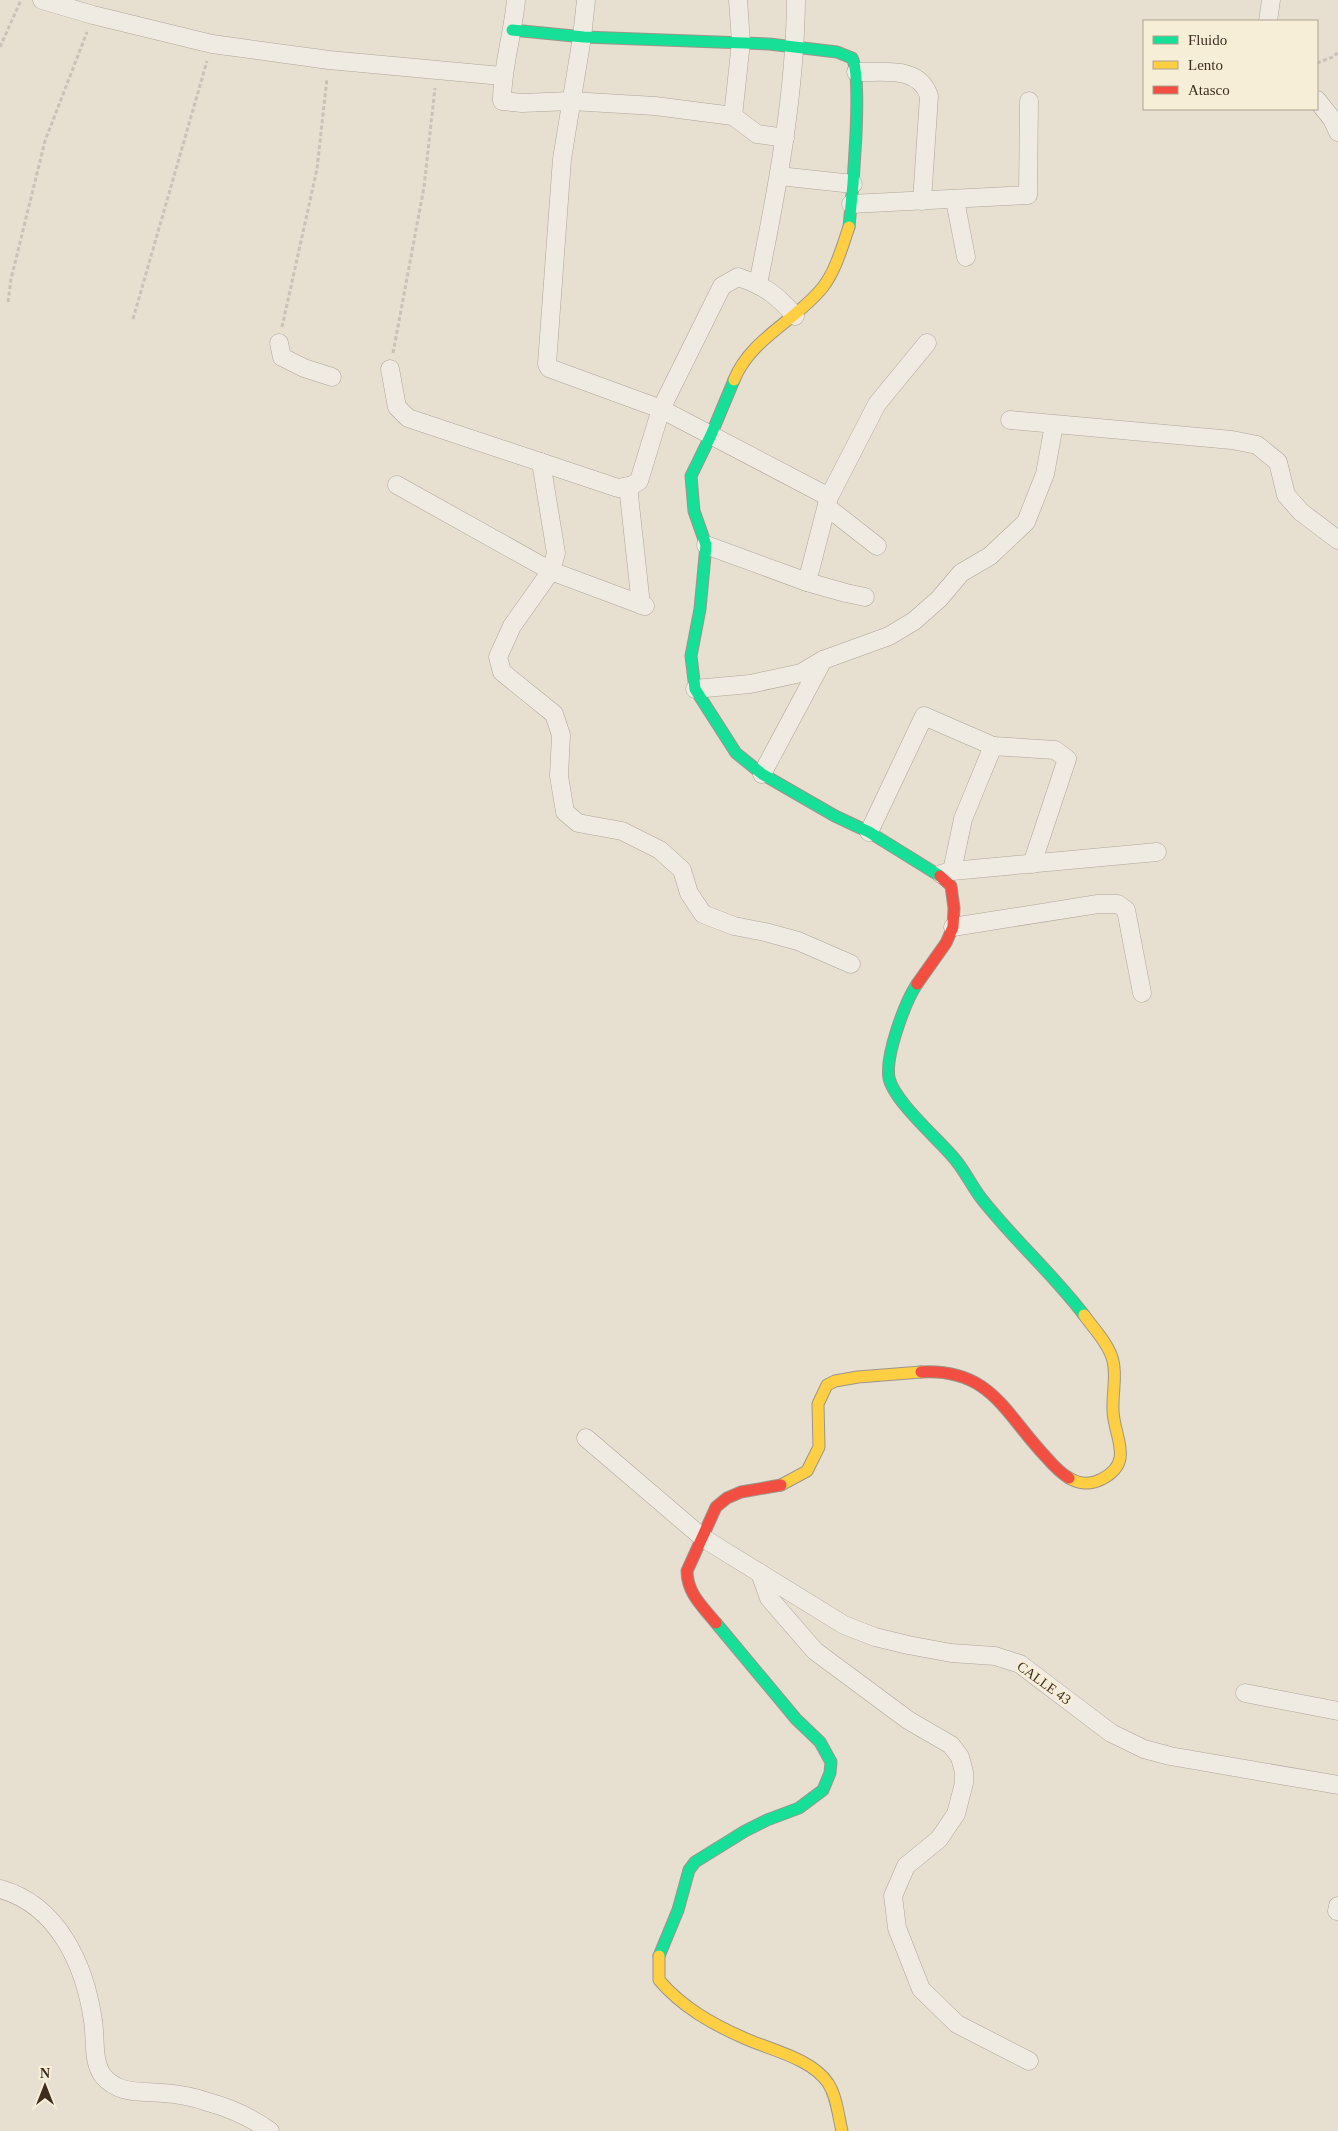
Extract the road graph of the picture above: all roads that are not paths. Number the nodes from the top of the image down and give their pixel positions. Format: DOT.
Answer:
graph roads {
  1 [pos="511,0"];
  2 [pos="586,0"];
  3 [pos="738,0"];
  4 [pos="796,0"];
  5 [pos="1271,0"];
  6 [pos="46,1"];
  7 [pos="1268,20"];
  8 [pos="512,30"];
  9 [pos="582,37"];
  10 [pos="741,42"];
  11 [pos="796,45"];
  12 [pos="856,72"];
  13 [pos="502,76"];
  14 [pos="571,101"];
  15 [pos="1318,101"];
  16 [pos="1029,102"];
  17 [pos="733,116"];
  18 [pos="1338,132"];
  19 [pos="785,138"];
  20 [pos="779,176"];
  21 [pos="853,184"];
  22 [pos="955,200"];
  23 [pos="922,201"];
  24 [pos="851,204"];
  25 [pos="966,257"];
  26 [pos="758,284"];
  27 [pos="795,316"];
  28 [pos="279,343"];
  29 [pos="927,343"];
  30 [pos="390,369"];
  31 [pos="332,377"];
  32 [pos="661,409"];
  33 [pos="1010,420"];
  34 [pos="1054,425"];
  35 [pos="711,435"];
  36 [pos="541,462"];
  37 [pos="397,485"];
  38 [pos="628,486"];
  39 [pos="828,502"];
  40 [pos="1338,540"];
  41 [pos="706,545"];
  42 [pos="877,546"];
  43 [pos="551,571"];
  44 [pos="807,582"];
  45 [pos="865,597"];
  46 [pos="823,660"];
  47 [pos="696,689"];
  48 [pos="993,746"];
  49 [pos="762,774"];
  50 [pos="869,832"];
  51 [pos="1157,852"];
  52 [pos="1032,864"];
  53 [pos="945,872"];
  54 [pos="953,927"];
  55 [pos="851,964"];
  56 [pos="1142,993"];
  57 [pos="586,1438"];
  58 [pos="702,1538"];
  59 [pos="760,1573"];
  60 [pos="1245,1693"];
  61 [pos="1338,1711"];
  62 [pos="1338,1785"];
  63 [pos="0,1889"];
  64 [pos="1029,2061"];
  65 [pos="270,2131"];
  66 [pos="842,2131"];
  1 -- 8 [label="street"];
  2 -- 9 [label="street"];
  3 -- 10 [label="street"];
  4 -- 11 [label="street"];
  5 -- 7 [label="street"];
  6 -- 13 [label="street"];
  8 -- 9 [label="street"];
  8 -- 13 [label="street"];
  9 -- 10 [label="street"];
  9 -- 14 [label="street"];
  10 -- 11 [label="street"];
  10 -- 17 [label="street"];
  11 -- 12 [label="street"];
  11 -- 19 [label="street"];
  12 -- 21 [label="street"];
  12 -- 23 [label="street"];
  13 -- 14 [label="street"];
  14 -- 17 [label="street"];
  14 -- 32 [label="street"];
  15 -- 18 [label="street"];
  16 -- 22 [label="street"];
  17 -- 19 [label="street"];
  19 -- 20 [label="street"];
  20 -- 21 [label="street"];
  20 -- 26 [label="street"];
  21 -- 24 [label="street"];
  22 -- 23 [label="street"];
  22 -- 25 [label="street"];
  23 -- 24 [label="street"];
  24 -- 27 [label="street"];
  26 -- 27 [label="street"];
  26 -- 32 [label="street"];
  27 -- 35 [label="street"];
  28 -- 31 [label="street"];
  29 -- 39 [label="street"];
  30 -- 36 [label="street"];
  32 -- 35 [label="street"];
  32 -- 38 [label="street"];
  33 -- 34 [label="street"];
  34 -- 40 [label="street"];
  34 -- 46 [label="street"];
  35 -- 39 [label="street"];
  35 -- 41 [label="street"];
  36 -- 38 [label="street"];
  36 -- 43 [label="street"];
  37 -- 43 [label="street"];
  38 -- 43 [label="street"];
  39 -- 42 [label="street"];
  39 -- 44 [label="street"];
  41 -- 44 [label="street"];
  41 -- 47 [label="street"];
  43 -- 55 [label="street"];
  44 -- 45 [label="street"];
  46 -- 47 [label="street"];
  46 -- 49 [label="street"];
  47 -- 49 [label="street"];
  48 -- 50 [label="street"];
  48 -- 52 [label="street"];
  48 -- 53 [label="street"];
  49 -- 50 [label="street"];
  50 -- 53 [label="street"];
  51 -- 52 [label="street"];
  52 -- 53 [label="street"];
  53 -- 54 [label="street"];
  54 -- 56 [label="street"];
  54 -- 58 [label="street"];
  57 -- 58 [label="street, CALLE 43"];
  58 -- 59 [label="street, CALLE 43"];
  58 -- 66 [label="street"];
  59 -- 62 [label="street, CALLE 43"];
  59 -- 64 [label="street"];
  60 -- 61 [label="street"];
  63 -- 65 [label="street"];
}
